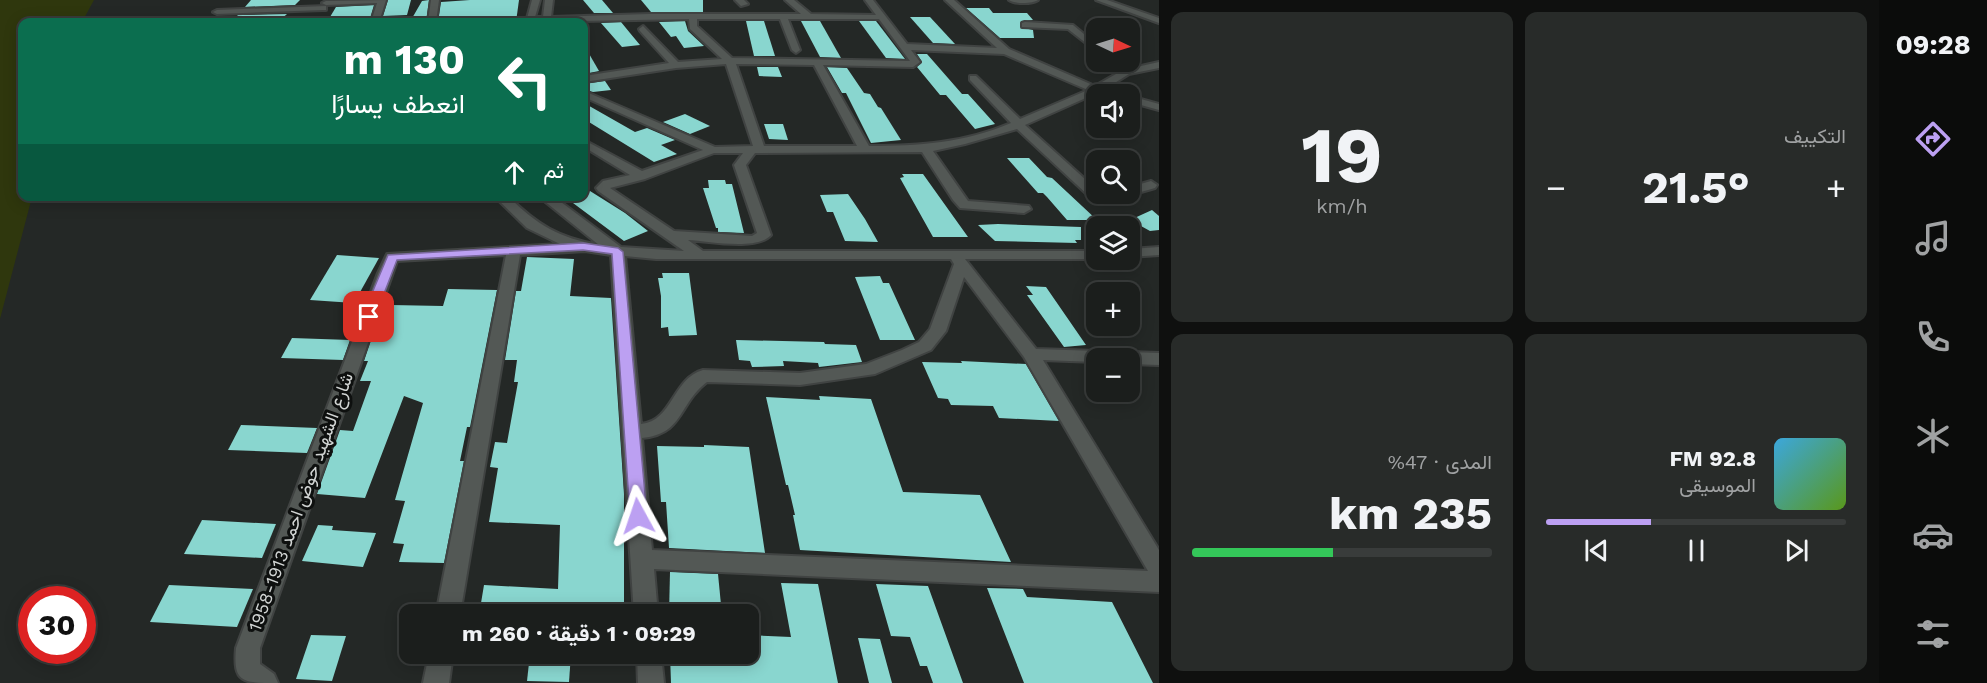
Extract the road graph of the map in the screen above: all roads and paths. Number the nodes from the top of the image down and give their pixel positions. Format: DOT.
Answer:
graph roads {
  1 [pos="216,0"];
  2 [pos="435,0"];
  3 [pos="536,0"];
  4 [pos="549,0"];
  5 [pos="789,0"];
  6 [pos="869,0"];
  7 [pos="949,0"];
  8 [pos="1013,0"];
  9 [pos="1034,0"];
  10 [pos="1100,0"];
  11 [pos="382,1"];
  12 [pos="326,4"];
  13 [pos="217,12"];
  14 [pos="699,14"];
  15 [pos="783,16"];
  16 [pos="808,16"];
  17 [pos="883,17"];
  18 [pos="218,18"];
  19 [pos="320,18"];
  20 [pos="376,18"];
  21 [pos="433,18"];
  22 [pos="532,18"];
  23 [pos="546,18"];
  24 [pos="580,18"];
  25 [pos="1159,21"];
  26 [pos="1025,25"];
  27 [pos="643,29"];
  28 [pos="1086,41"];
  29 [pos="904,47"];
  30 [pos="796,50"];
  31 [pos="1006,51"];
  32 [pos="730,61"];
  33 [pos="817,63"];
  34 [pos="676,65"];
  35 [pos="1159,65"];
  36 [pos="588,78"];
  37 [pos="973,78"];
  38 [pos="1104,84"];
  39 [pos="1086,86"];
  40 [pos="1086,94"];
  41 [pos="588,96"];
  42 [pos="1140,102"];
  43 [pos="1159,107"];
  44 [pos="1018,124"];
  45 [pos="588,145"];
  46 [pos="926,149"];
  47 [pos="718,150"];
  48 [pos="866,151"];
  49 [pos="755,152"];
  50 [pos="740,165"];
  51 [pos="641,176"];
  52 [pos="1151,185"];
  53 [pos="1086,187"];
  54 [pos="1140,188"];
  55 [pos="506,201"];
  56 [pos="551,201"];
  57 [pos="1024,209"];
  58 [pos="670,235"];
  59 [pos="583,246"];
  60 [pos="514,250"];
  61 [pos="1159,250"];
  62 [pos="618,252"];
  63 [pos="1140,252"];
  64 [pos="700,255"];
  65 [pos="1086,255"];
  66 [pos="958,259"];
  67 [pos="1031,354"];
  68 [pos="1159,358"];
  69 [pos="632,432"];
  70 [pos="642,559"];
  71 [pos="1159,570"];
  72 [pos="1159,582"];
  73 [pos="450,604"];
  74 [pos="645,604"];
  75 [pos="439,664"];
  76 [pos="650,664"];
  77 [pos="265,683"];
  78 [pos="436,683"];
  79 [pos="651,683"];
  1 -- 13 [label="street"];
  2 -- 21 [label="street"];
  3 -- 22 [label="street"];
  4 -- 23 [label="street"];
  5 -- 16 [label="street"];
  6 -- 17 [label="street"];
  7 -- 31 [label="street"];
  8 -- 9 [label="street"];
  10 -- 25 [label="street"];
  11 -- 12 [label="street"];
  11 -- 20 [label="street"];
  12 -- 13 [label="street"];
  12 -- 19 [label="street"];
  13 -- 18 [label="street"];
  14 -- 15 [label="street"];
  14 -- 24 [label="street"];
  14 -- 32 [label="street"];
  15 -- 16 [label="street"];
  15 -- 30 [label="street"];
  16 -- 17 [label="street"];
  17 -- 29 [label="street"];
  26 -- 28 [label="street"];
  27 -- 34 [label="street"];
  29 -- 31 [label="street"];
  29 -- 33 [label="street"];
  31 -- 39 [label="street"];
  32 -- 33 [label="street"];
  32 -- 34 [label="street"];
  32 -- 49 [label="street"];
  33 -- 48 [label="street"];
  34 -- 36 [label="street"];
  35 -- 38 [label="street"];
  37 -- 44 [label="street"];
  40 -- 44 [label="street"];
  41 -- 47 [label="street"];
  42 -- 43 [label="street"];
  44 -- 46 [label="street"];
  44 -- 53 [label="street"];
  45 -- 51 [label="street"];
  46 -- 48 [label="street"];
  46 -- 57 [label="street"];
  47 -- 49 [label="street"];
  47 -- 50 [label="street"];
  47 -- 51 [label="street"];
  48 -- 49 [label="street"];
  49 -- 50 [label="street"];
  50 -- 58 [label="street"];
  51 -- 58 [label="street"];
  52 -- 54 [label="street"];
  55 -- 59 [label="street"];
  56 -- 62 [label="street"];
  58 -- 64 [label="street"];
  59 -- 60 [label="street, شارع الشهيد حوض احمد 1913-1958"];
  59 -- 62 [label="street"];
  60 -- 73 [label="street"];
  60 -- 77 [label="street, شارع الشهيد حوض احمد 1913-1958"];
  61 -- 63 [label="street"];
  62 -- 64 [label="street"];
  62 -- 69 [label="street"];
  64 -- 66 [label="street"];
  65 -- 66 [label="street"];
  66 -- 67 [label="street"];
  66 -- 69 [label="street"];
  67 -- 68 [label="street"];
  67 -- 71 [label="street"];
  69 -- 70 [label="street"];
  70 -- 72 [label="street"];
  70 -- 74 [label="street"];
  75 -- 78 [label="street"];
  76 -- 79 [label="street"];
}
